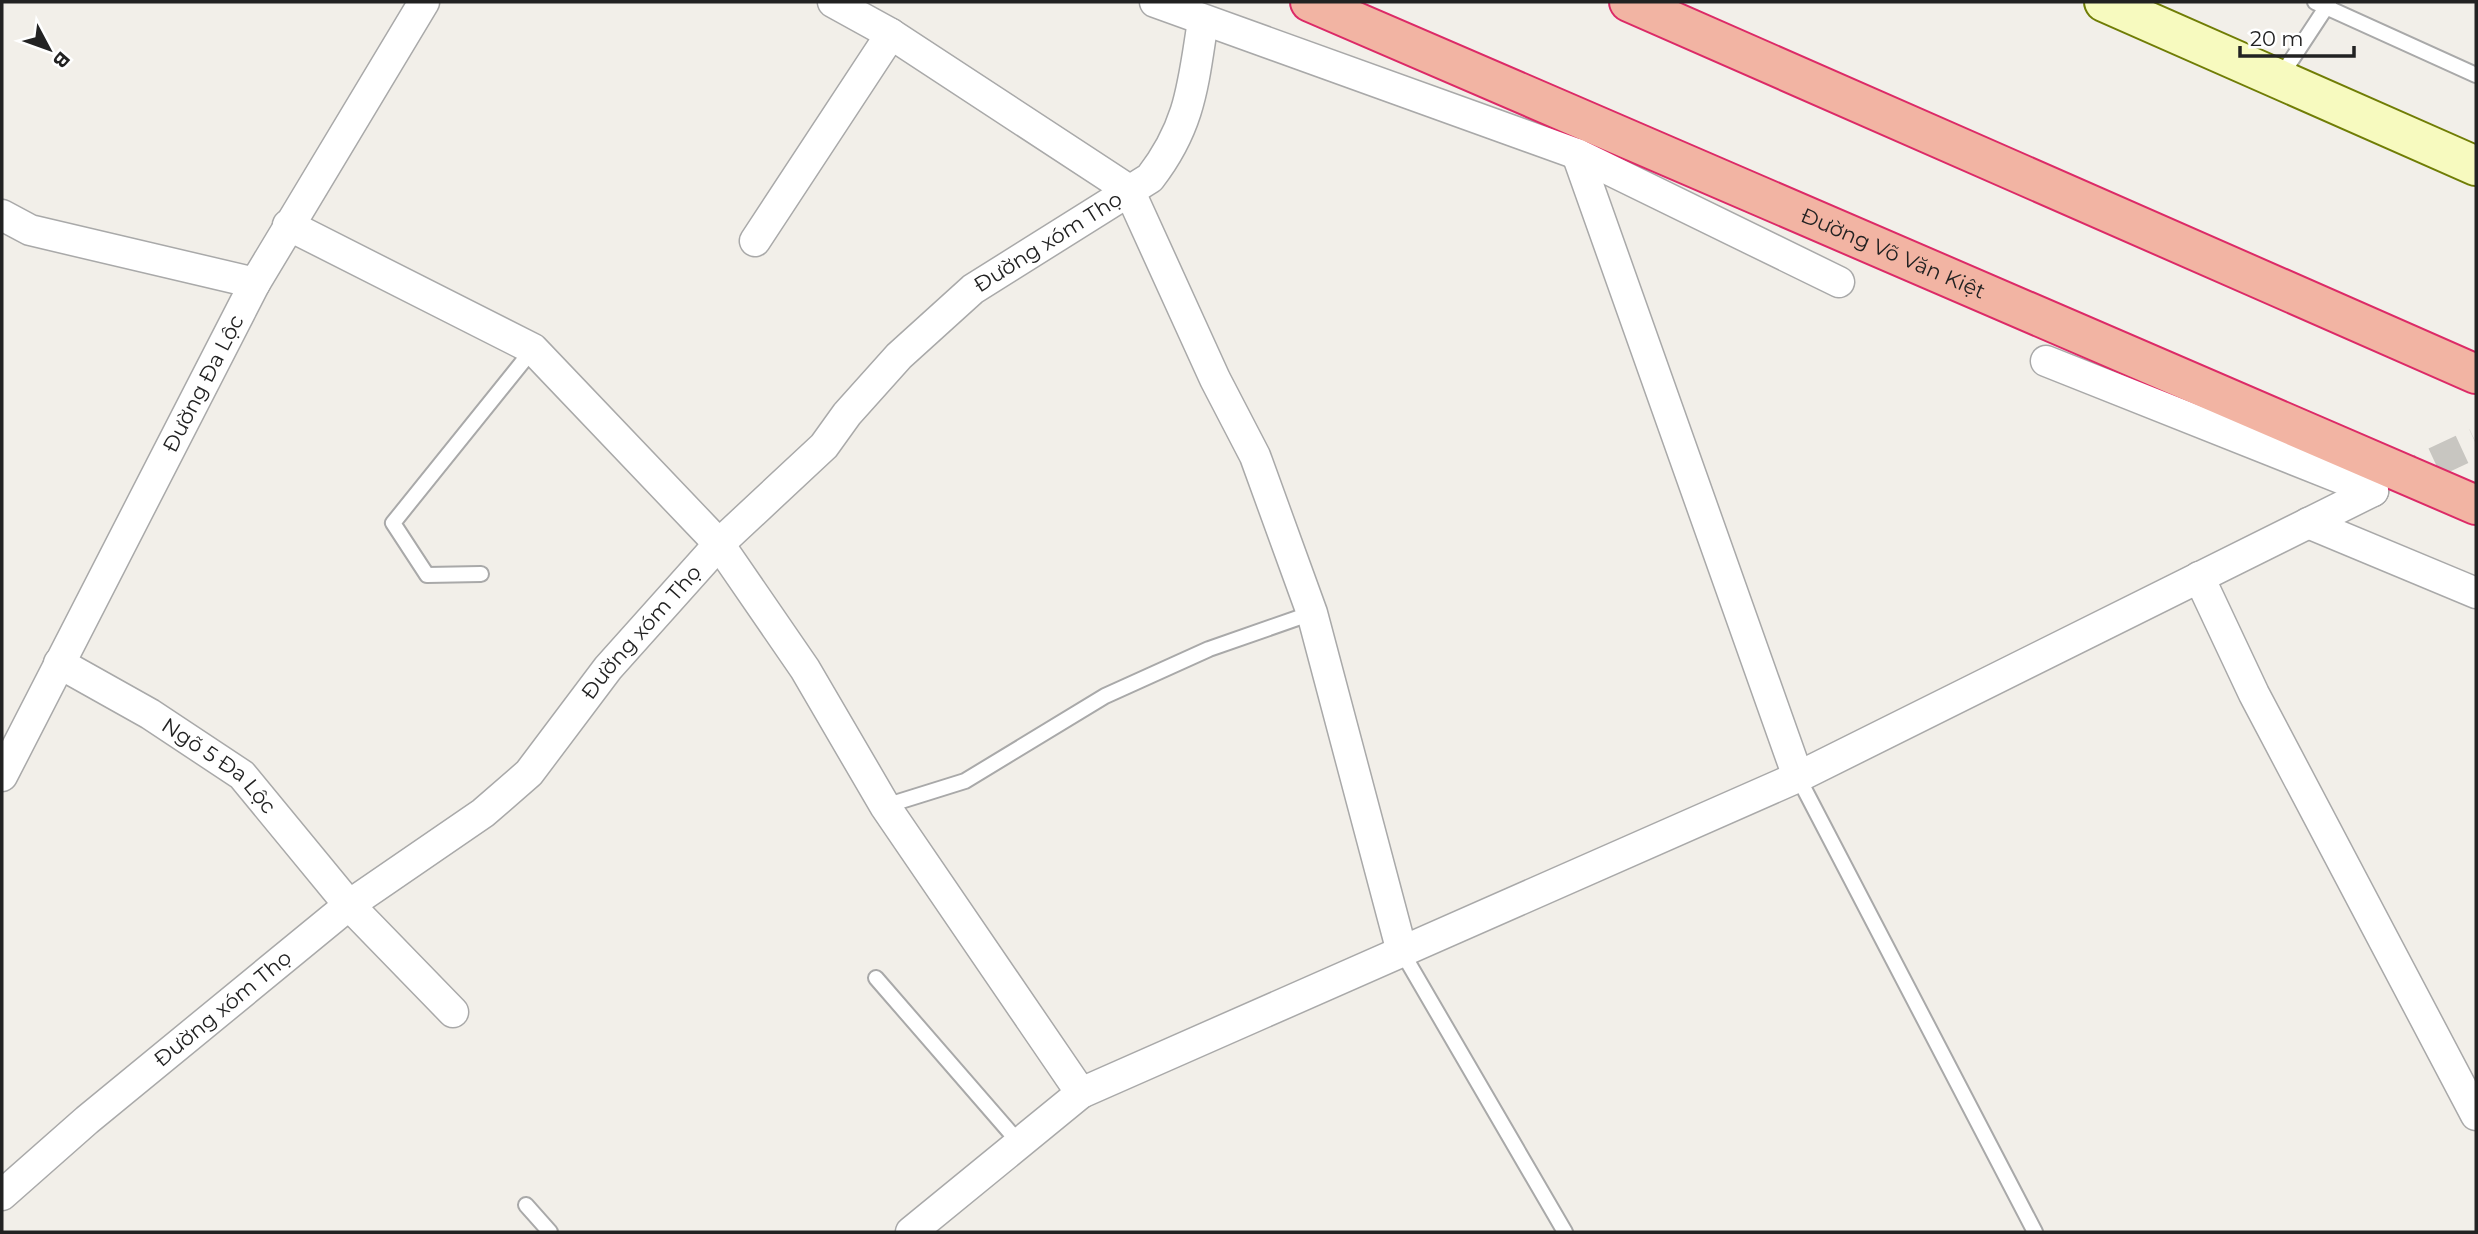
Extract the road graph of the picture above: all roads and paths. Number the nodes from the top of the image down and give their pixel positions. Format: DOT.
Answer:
graph roads {
  1 [pos="424,2"];
  2 [pos="833,2"];
  3 [pos="1155,2"];
  4 [pos="1310,2"];
  5 [pos="1629,2"];
  6 [pos="2104,2"];
  7 [pos="2323,4"];
  8 [pos="1203,21"];
  9 [pos="891,34"];
  10 [pos="2476,75"];
  11 [pos="2279,79"];
  12 [pos="1577,154"];
  13 [pos="2476,166"];
  14 [pos="1129,190"];
  15 [pos="2,215"];
  16 [pos="288,225"];
  17 [pos="755,241"];
  18 [pos="1839,282"];
  19 [pos="255,283"];
  20 [pos="533,349"];
  21 [pos="2046,361"];
  22 [pos="2476,374"];
  23 [pos="2476,505"];
  24 [pos="2308,523"];
  25 [pos="719,544"];
  26 [pos="481,575"];
  27 [pos="2199,577"];
  28 [pos="2476,593"];
  29 [pos="1312,613"];
  30 [pos="59,663"];
  31 [pos="2,776"];
  32 [pos="1798,777"];
  33 [pos="885,806"];
  34 [pos="349,905"];
  35 [pos="1402,952"];
  36 [pos="876,978"];
  37 [pos="453,1012"];
  38 [pos="1081,1093"];
  39 [pos="2476,1115"];
  40 [pos="1021,1145"];
  41 [pos="2,1195"];
  42 [pos="526,1205"];
  43 [pos="550,1232"];
  44 [pos="911,1232"];
  45 [pos="1565,1232"];
  46 [pos="2035,1232"];
  1 -- 16 [label="street, Đường Đa Lộc"];
  2 -- 9 [label="street"];
  3 -- 8 [label="street"];
  4 -- 23 [label="highway, Đường Võ Văn Kiệt"];
  5 -- 22 [label="highway"];
  6 -- 11 [label="main road"];
  7 -- 10 [label="lane"];
  7 -- 11 [label="lane"];
  8 -- 12 [label="street"];
  8 -- 14 [label="street, Đường xóm Thọ"];
  9 -- 14 [label="street"];
  9 -- 17 [label="street"];
  11 -- 13 [label="main road"];
  12 -- 18 [label="street"];
  12 -- 32 [label="street"];
  14 -- 25 [label="street, Đường xóm Thọ"];
  14 -- 29 [label="street"];
  15 -- 19 [label="street"];
  16 -- 19 [label="street, Đường Đa Lộc"];
  16 -- 20 [label="street"];
  19 -- 30 [label="street, Đường Đa Lộc"];
  20 -- 25 [label="street"];
  20 -- 26 [label="lane"];
  21 -- 24 [label="street"];
  24 -- 27 [label="street"];
  24 -- 28 [label="street"];
  25 -- 33 [label="street"];
  25 -- 34 [label="street, Đường xóm Thọ"];
  27 -- 32 [label="street"];
  27 -- 39 [label="street"];
  29 -- 33 [label="lane"];
  29 -- 35 [label="street"];
  30 -- 31 [label="street, Đường Đa Lộc"];
  30 -- 34 [label="street, Ngõ 5 Đa Lộc"];
  32 -- 35 [label="street"];
  32 -- 46 [label="lane"];
  33 -- 38 [label="street"];
  34 -- 37 [label="street, Ngõ 5 Đa Lộc"];
  34 -- 41 [label="street, Đường xóm Thọ"];
  35 -- 38 [label="street"];
  35 -- 45 [label="lane"];
  36 -- 40 [label="lane"];
  38 -- 40 [label="street"];
  40 -- 44 [label="street"];
  42 -- 43 [label="lane"];
}
